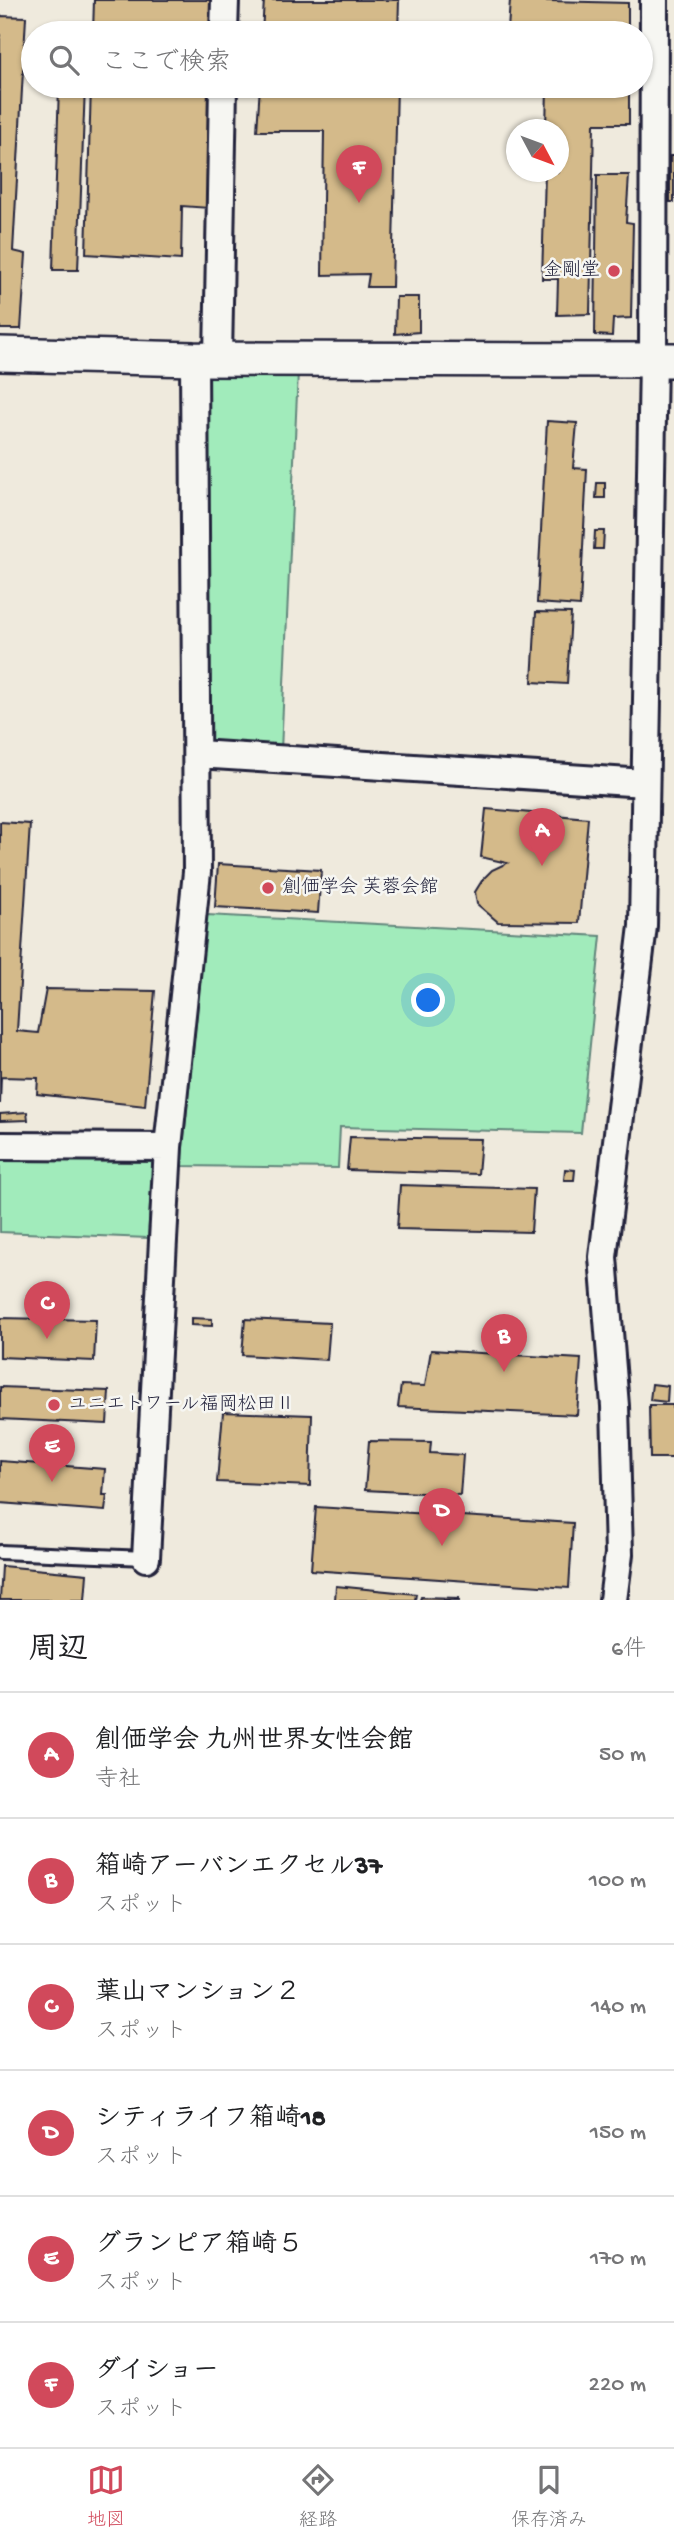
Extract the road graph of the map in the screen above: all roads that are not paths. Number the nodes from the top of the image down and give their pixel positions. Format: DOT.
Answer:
graph roads {
  1 [pos="225,0"];
  2 [pos="654,0"];
  3 [pos="224,21"];
  4 [pos="222,98"];
  5 [pos="0,354"];
  6 [pos="206,358"];
  7 [pos="663,360"];
  8 [pos="198,754"];
  9 [pos="645,783"];
  10 [pos="0,1146"];
  11 [pos="169,1147"];
  12 [pos="0,1552"];
  13 [pos="146,1558"];
  14 [pos="613,1600"];
  1 -- 3 [label="street"];
  2 -- 7 [label="street"];
  4 -- 6 [label="street"];
  5 -- 6 [label="street"];
  6 -- 7 [label="street"];
  6 -- 8 [label="street"];
  7 -- 9 [label="street"];
  8 -- 9 [label="street"];
  8 -- 11 [label="street"];
  9 -- 14 [label="street"];
  10 -- 11 [label="street"];
  11 -- 13 [label="street"];
  12 -- 13 [label="lane"];
}
